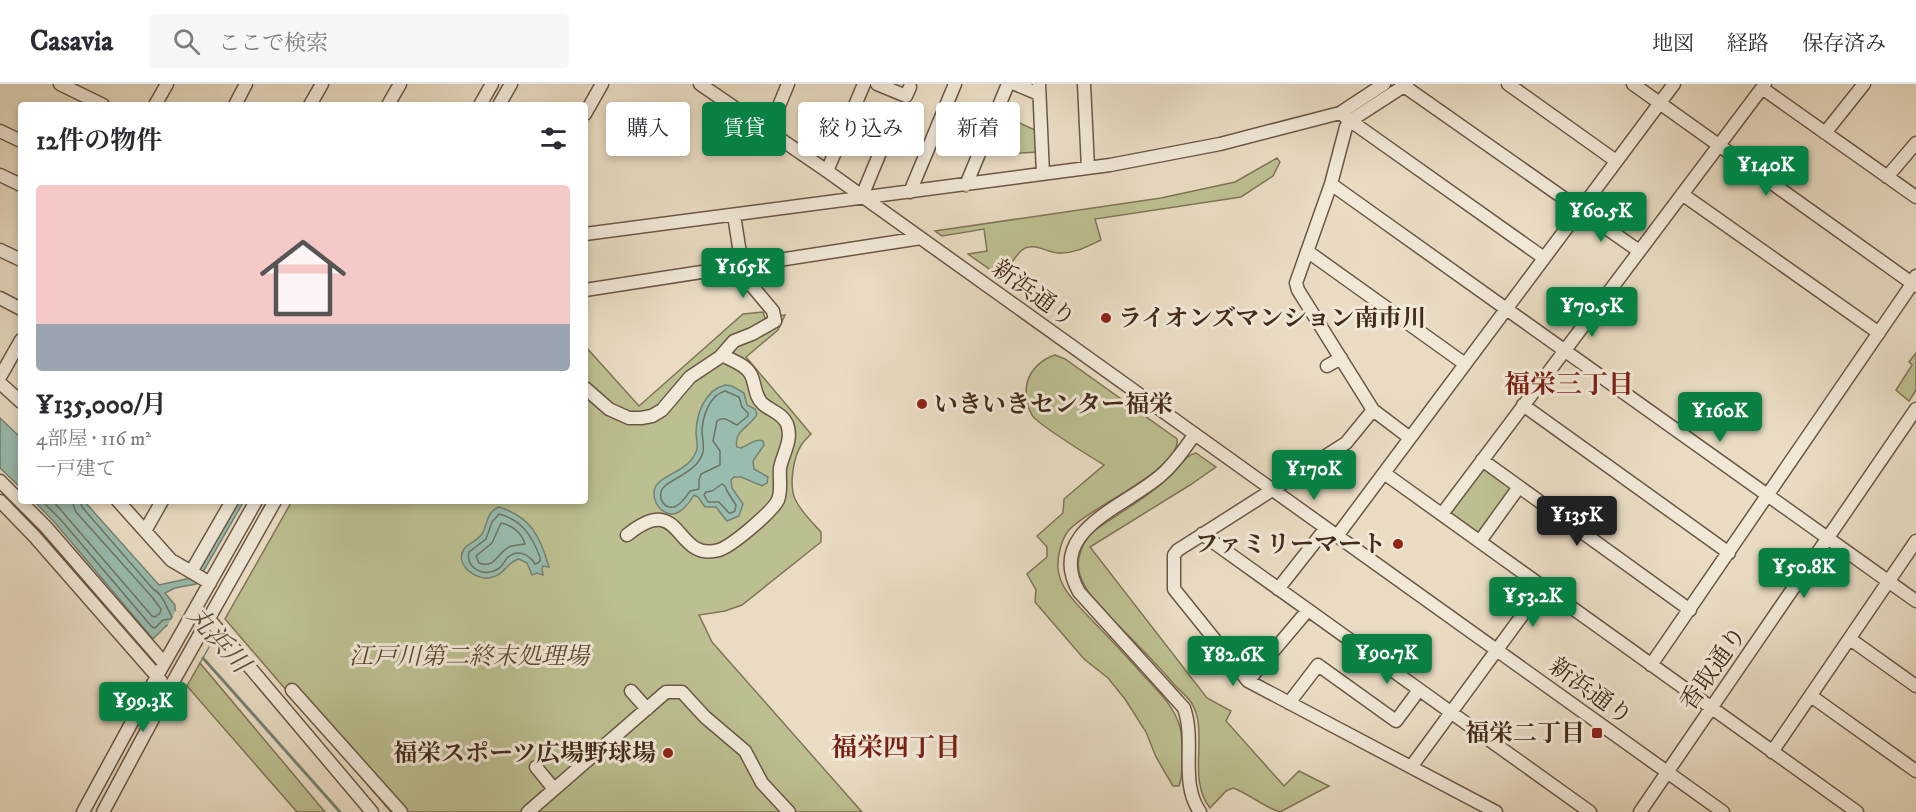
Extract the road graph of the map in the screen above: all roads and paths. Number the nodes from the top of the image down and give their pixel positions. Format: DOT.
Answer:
graph roads {
  1 [pos="60,84"];
  2 [pos="92,84"];
  3 [pos="167,84"];
  4 [pos="246,84"];
  5 [pos="322,84"];
  6 [pos="400,84"];
  7 [pos="492,84"];
  8 [pos="511,84"];
  9 [pos="602,84"];
  10 [pos="700,84"];
  11 [pos="788,84"];
  12 [pos="864,84"];
  13 [pos="877,84"];
  14 [pos="955,84"];
  15 [pos="1008,84"];
  16 [pos="1015,84"];
  17 [pos="1084,84"];
  18 [pos="1384,84"];
  19 [pos="1508,84"];
  20 [pos="1633,84"];
  21 [pos="1674,84"];
  22 [pos="1864,84"];
  23 [pos="1406,85"];
  24 [pos="1763,86"];
  25 [pos="910,87"];
  26 [pos="1039,89"];
  27 [pos="85,96"];
  28 [pos="97,102"];
  29 [pos="157,102"];
  30 [pos="237,102"];
  31 [pos="312,102"];
  32 [pos="390,102"];
  33 [pos="482,102"];
  34 [pos="501,102"];
  35 [pos="727,102"];
  36 [pos="781,102"];
  37 [pos="857,102"];
  38 [pos="1660,103"];
  39 [pos="588,109"];
  40 [pos="1340,112"];
  41 [pos="1350,121"];
  42 [pos="0,131"];
  43 [pos="1825,133"];
  44 [pos="18,140"];
  45 [pos="786,142"];
  46 [pos="1916,143"];
  47 [pos="1719,145"];
  48 [pos="834,156"];
  49 [pos="880,156"];
  50 [pos="1616,161"];
  51 [pos="1088,168"];
  52 [pos="827,171"];
  53 [pos="0,174"];
  54 [pos="1043,174"];
  55 [pos="1887,177"];
  56 [pos="18,183"];
  57 [pos="1331,184"];
  58 [pos="966,185"];
  59 [pos="910,192"];
  60 [pos="1682,194"];
  61 [pos="864,197"];
  62 [pos="1916,197"];
  63 [pos="1580,210"];
  64 [pos="734,215"];
  65 [pos="588,234"];
  66 [pos="921,238"];
  67 [pos="0,250"];
  68 [pos="1639,251"];
  69 [pos="1306,252"];
  70 [pos="1544,258"];
  71 [pos="18,259"];
  72 [pos="739,267"];
  73 [pos="1915,282"];
  74 [pos="588,290"];
  75 [pos="0,298"];
  76 [pos="18,307"];
  77 [pos="1506,309"];
  78 [pos="1879,333"];
  79 [pos="18,345"];
  80 [pos="1564,350"];
  81 [pos="722,355"];
  82 [pos="1341,358"];
  83 [pos="1465,364"];
  84 [pos="1327,366"];
  85 [pos="0,377"];
  86 [pos="0,383"];
  87 [pos="588,391"];
  88 [pos="18,399"];
  89 [pos="1522,405"];
  90 [pos="1916,409"];
  91 [pos="1373,410"];
  92 [pos="1195,434"];
  93 [pos="1410,438"];
  94 [pos="1482,460"];
  95 [pos="1384,473"];
  96 [pos="0,481"];
  97 [pos="1519,487"];
  98 [pos="1272,489"];
  99 [pos="1768,496"];
  100 [pos="18,499"];
  101 [pos="0,501"];
  102 [pos="23,504"];
  103 [pos="121,504"];
  104 [pos="160,504"];
  105 [pos="231,504"];
  106 [pos="254,504"];
  107 [pos="273,504"];
  108 [pos="1442,514"];
  109 [pos="1326,528"];
  110 [pos="145,531"];
  111 [pos="1202,534"];
  112 [pos="627,535"];
  113 [pos="1337,536"];
  114 [pos="1827,538"];
  115 [pos="1480,542"];
  116 [pos="1916,542"];
  117 [pos="1729,553"];
  118 [pos="199,577"];
  119 [pos="1889,582"];
  120 [pos="1543,587"];
  121 [pos="1278,589"];
  122 [pos="1916,601"];
  123 [pos="1690,609"];
  124 [pos="1308,610"];
  125 [pos="208,619"];
  126 [pos="1850,639"];
  127 [pos="1498,650"];
  128 [pos="164,663"];
  129 [pos="1652,665"];
  130 [pos="157,676"];
  131 [pos="1248,681"];
  132 [pos="1916,686"];
  133 [pos="169,689"];
  134 [pos="292,690"];
  135 [pos="1419,690"];
  136 [pos="631,691"];
  137 [pos="1811,696"];
  138 [pos="1289,703"];
  139 [pos="1711,707"];
  140 [pos="647,709"];
  141 [pos="1451,713"];
  142 [pos="1772,752"];
  143 [pos="536,767"];
  144 [pos="1411,767"];
  145 [pos="1916,771"];
  146 [pos="1666,772"];
  147 [pos="554,789"];
  148 [pos="83,812"];
  149 [pos="103,812"];
  150 [pos="372,812"];
  151 [pos="401,812"];
  152 [pos="528,812"];
  153 [pos="789,812"];
  154 [pos="1200,812"];
  155 [pos="1496,812"];
  156 [pos="1590,812"];
  157 [pos="1640,812"];
  158 [pos="1723,812"];
  159 [pos="1857,812"];
  1 -- 27 [label="street"];
  2 -- 27 [label="street"];
  3 -- 29 [label="street"];
  4 -- 30 [label="street"];
  5 -- 31 [label="street"];
  6 -- 32 [label="street"];
  7 -- 33 [label="street"];
  8 -- 34 [label="street"];
  9 -- 39 [label="street"];
  10 -- 35 [label="street, 新浜通り"];
  11 -- 36 [label="street"];
  12 -- 37 [label="street"];
  13 -- 25 [label="street"];
  14 -- 59 [label="street"];
  15 -- 58 [label="street"];
  16 -- 26 [label="street"];
  17 -- 51 [label="street"];
  18 -- 40 [label="street"];
  19 -- 50 [label="street"];
  20 -- 38 [label="street"];
  21 -- 38 [label="street"];
  22 -- 43 [label="street"];
  23 -- 41 [label="street"];
  23 -- 63 [label="street"];
  24 -- 43 [label="street"];
  24 -- 47 [label="street"];
  26 -- 54 [label="street"];
  27 -- 28 [label="street"];
  38 -- 47 [label="street"];
  38 -- 50 [label="street"];
  40 -- 41 [label="street"];
  40 -- 51 [label="street"];
  41 -- 57 [label="street"];
  41 -- 70 [label="street"];
  42 -- 44 [label="street"];
  43 -- 55 [label="street"];
  45 -- 52 [label="street, 新浜通り"];
  46 -- 55 [label="street"];
  47 -- 60 [label="street"];
  47 -- 73 [label="street"];
  48 -- 52 [label="street"];
  49 -- 61 [label="street"];
  50 -- 63 [label="street"];
  51 -- 54 [label="street"];
  52 -- 61 [label="street, 新浜通り"];
  53 -- 56 [label="street"];
  54 -- 58 [label="street"];
  55 -- 62 [label="street"];
  57 -- 69 [label="street"];
  57 -- 77 [label="street"];
  58 -- 59 [label="street"];
  59 -- 61 [label="street"];
  60 -- 68 [label="street"];
  60 -- 78 [label="street"];
  61 -- 64 [label="street"];
  61 -- 66 [label="street, 新浜通り"];
  63 -- 68 [label="street"];
  63 -- 70 [label="street"];
  64 -- 65 [label="street"];
  64 -- 72 [label="street"];
  66 -- 72 [label="street"];
  66 -- 92 [label="street, 新浜通り"];
  67 -- 71 [label="street"];
  68 -- 80 [label="street"];
  69 -- 82 [label="street"];
  69 -- 83 [label="street"];
  70 -- 77 [label="street"];
  72 -- 74 [label="street"];
  72 -- 81 [label="street"];
  73 -- 78 [label="street"];
  75 -- 76 [label="street"];
  77 -- 80 [label="street"];
  77 -- 83 [label="street"];
  78 -- 99 [label="street"];
  79 -- 85 [label="street"];
  80 -- 89 [label="street"];
  80 -- 99 [label="street"];
  81 -- 87 [label="street"];
  81 -- 112 [label="street"];
  82 -- 84 [label="street"];
  82 -- 91 [label="street"];
  83 -- 93 [label="street"];
  86 -- 88 [label="street"];
  89 -- 94 [label="street"];
  89 -- 117 [label="street"];
  90 -- 114 [label="street, 香取通り"];
  91 -- 93 [label="street"];
  91 -- 98 [label="street"];
  92 -- 98 [label="street, 新浜通り"];
  92 -- 154 [label="street"];
  93 -- 95 [label="street"];
  94 -- 97 [label="street"];
  94 -- 108 [label="street"];
  95 -- 108 [label="street"];
  95 -- 113 [label="street"];
  96 -- 100 [label="street"];
  97 -- 115 [label="street"];
  97 -- 123 [label="street"];
  98 -- 109 [label="street, 新浜通り"];
  98 -- 111 [label="street"];
  99 -- 114 [label="street"];
  99 -- 117 [label="street"];
  101 -- 130 [label="street"];
  102 -- 128 [label="street"];
  103 -- 110 [label="street"];
  104 -- 110 [label="street"];
  105 -- 118 [label="street"];
  106 -- 118 [label="street"];
  107 -- 125 [label="street"];
  108 -- 115 [label="street"];
  109 -- 113 [label="street, 新浜通り"];
  109 -- 121 [label="street"];
  110 -- 118 [label="street"];
  111 -- 121 [label="street"];
  111 -- 131 [label="street"];
  113 -- 127 [label="street, 新浜通り"];
  114 -- 119 [label="street"];
  114 -- 139 [label="street, 香取通り"];
  115 -- 120 [label="street"];
  116 -- 119 [label="street"];
  117 -- 123 [label="street"];
  118 -- 128 [label="street"];
  119 -- 122 [label="street"];
  119 -- 126 [label="street"];
  120 -- 127 [label="street"];
  120 -- 129 [label="street"];
  121 -- 124 [label="street"];
  123 -- 129 [label="street"];
  124 -- 131 [label="street"];
  124 -- 135 [label="street"];
  125 -- 133 [label="street"];
  125 -- 150 [label="street"];
  126 -- 132 [label="street"];
  126 -- 137 [label="street"];
  127 -- 141 [label="street"];
  127 -- 146 [label="street, 新浜通り"];
  128 -- 130 [label="street"];
  129 -- 139 [label="street"];
  130 -- 133 [label="street"];
  130 -- 148 [label="street"];
  131 -- 138 [label="street"];
  133 -- 149 [label="street"];
  134 -- 151 [label="street"];
  135 -- 138 [label="street"];
  135 -- 141 [label="street"];
  136 -- 140 [label="street"];
  137 -- 142 [label="street"];
  137 -- 145 [label="street"];
  138 -- 144 [label="street"];
  139 -- 142 [label="street"];
  139 -- 146 [label="street, 香取通り"];
  140 -- 147 [label="street"];
  140 -- 153 [label="street"];
  141 -- 144 [label="street"];
  141 -- 156 [label="street"];
  142 -- 159 [label="street"];
  143 -- 147 [label="street"];
  144 -- 155 [label="street"];
  146 -- 157 [label="street, 香取通り"];
  146 -- 158 [label="street, 新浜通り"];
  147 -- 152 [label="street"];
}
